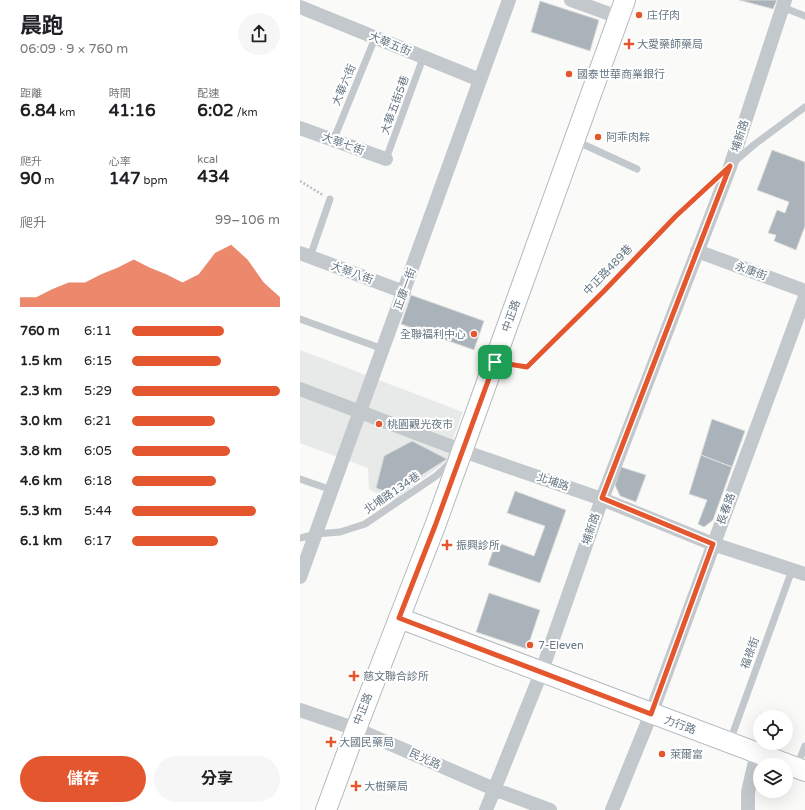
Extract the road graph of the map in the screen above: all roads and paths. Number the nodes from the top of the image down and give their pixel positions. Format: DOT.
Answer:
graph roads {
  1 [pos="509,0"];
  2 [pos="571,0"];
  3 [pos="784,3"];
  4 [pos="621,9"];
  5 [pos="301,11"];
  6 [pos="805,16"];
  7 [pos="375,38"];
  8 [pos="424,58"];
  9 [pos="480,80"];
  10 [pos="805,107"];
  11 [pos="300,128"];
  12 [pos="574,140"];
  13 [pos="333,141"];
  14 [pos="386,159"];
  15 [pos="730,166"];
  16 [pos="637,169"];
  17 [pos="300,181"];
  18 [pos="330,199"];
  19 [pos="697,251"];
  20 [pos="305,255"];
  21 [pos="805,291"];
  22 [pos="404,292"];
  23 [pos="805,297"];
  24 [pos="300,320"];
  25 [pos="383,349"];
  26 [pos="495,362"];
  27 [pos="300,389"];
  28 [pos="361,412"];
  29 [pos="463,451"];
  30 [pos="300,479"];
  31 [pos="332,490"];
  32 [pos="602,498"];
  33 [pos="316,534"];
  34 [pos="300,538"];
  35 [pos="713,544"];
  36 [pos="792,570"];
  37 [pos="805,574"];
  38 [pos="300,577"];
  39 [pos="399,618"];
  40 [pos="540,673"];
  41 [pos="300,710"];
  42 [pos="651,714"];
  43 [pos="356,729"];
  44 [pos="729,743"];
  45 [pos="805,746"];
  46 [pos="757,753"];
  47 [pos="801,770"];
  48 [pos="494,789"];
  49 [pos="326,810"];
  50 [pos="486,810"];
  51 [pos="550,810"];
  52 [pos="612,810"];
  53 [pos="748,810"];
  1 -- 9 [label="street, 正康一街"];
  2 -- 4 [label="street"];
  3 -- 6 [label="lane"];
  3 -- 15 [label="street, 埔新路"];
  4 -- 12 [label="street, 中正路"];
  5 -- 7 [label="street, 大華五街"];
  7 -- 8 [label="street, 大華五街"];
  7 -- 13 [label="lane, 大華六街"];
  8 -- 9 [label="street, 大華五街"];
  8 -- 14 [label="lane, 大華五街5巷"];
  9 -- 22 [label="street, 正康一街"];
  10 -- 15 [label="lane"];
  11 -- 13 [label="street, 大華七街"];
  12 -- 16 [label="lane"];
  12 -- 26 [label="street, 中正路"];
  13 -- 14 [label="street, 大華七街"];
  15 -- 19 [label="street, 埔新路"];
  15 -- 26 [label="lane, 中正路489巷"];
  17 -- 18 [label="path"];
  18 -- 20 [label="lane"];
  19 -- 21 [label="street, 永康街"];
  19 -- 32 [label="street, 埔新路"];
  20 -- 22 [label="street, 大華八街"];
  22 -- 25 [label="street, 正康一街"];
  23 -- 35 [label="street, 長春路"];
  24 -- 25 [label="lane"];
  25 -- 28 [label="street, 正康一街"];
  26 -- 29 [label="street, 中正路"];
  27 -- 28 [label="street, 北埔路"];
  28 -- 29 [label="street, 北埔路"];
  28 -- 31 [label="street, 正康一街"];
  29 -- 32 [label="street, 北埔路"];
  29 -- 33 [label="lane, 北埔路134巷"];
  29 -- 39 [label="street, 中正路"];
  30 -- 31 [label="lane"];
  31 -- 33 [label="street, 正康一街"];
  32 -- 35 [label="street, 北埔路"];
  32 -- 40 [label="street, 埔新路"];
  33 -- 34 [label="lane, 北埔路134巷"];
  33 -- 38 [label="street, 正康一街"];
  35 -- 36 [label="street, 北埔路"];
  35 -- 42 [label="street, 長春路"];
  36 -- 37 [label="street, 北埔路"];
  36 -- 44 [label="lane, 福祿街"];
  39 -- 40 [label="street, 力行路"];
  39 -- 43 [label="street, 中正路"];
  40 -- 42 [label="street, 力行路"];
  40 -- 48 [label="street, 埔新路"];
  41 -- 43 [label="street, 民光路"];
  42 -- 44 [label="street, 力行路"];
  42 -- 52 [label="street, 長春路"];
  43 -- 48 [label="street, 民光路"];
  43 -- 49 [label="street, 中正路"];
  44 -- 46 [label="street, 力行路"];
  45 -- 47 [label="lane"];
  46 -- 47 [label="street, 力行路"];
  46 -- 53 [label="street"];
  48 -- 50 [label="street, 埔新路"];
  48 -- 51 [label="street, 民光路"];
}
